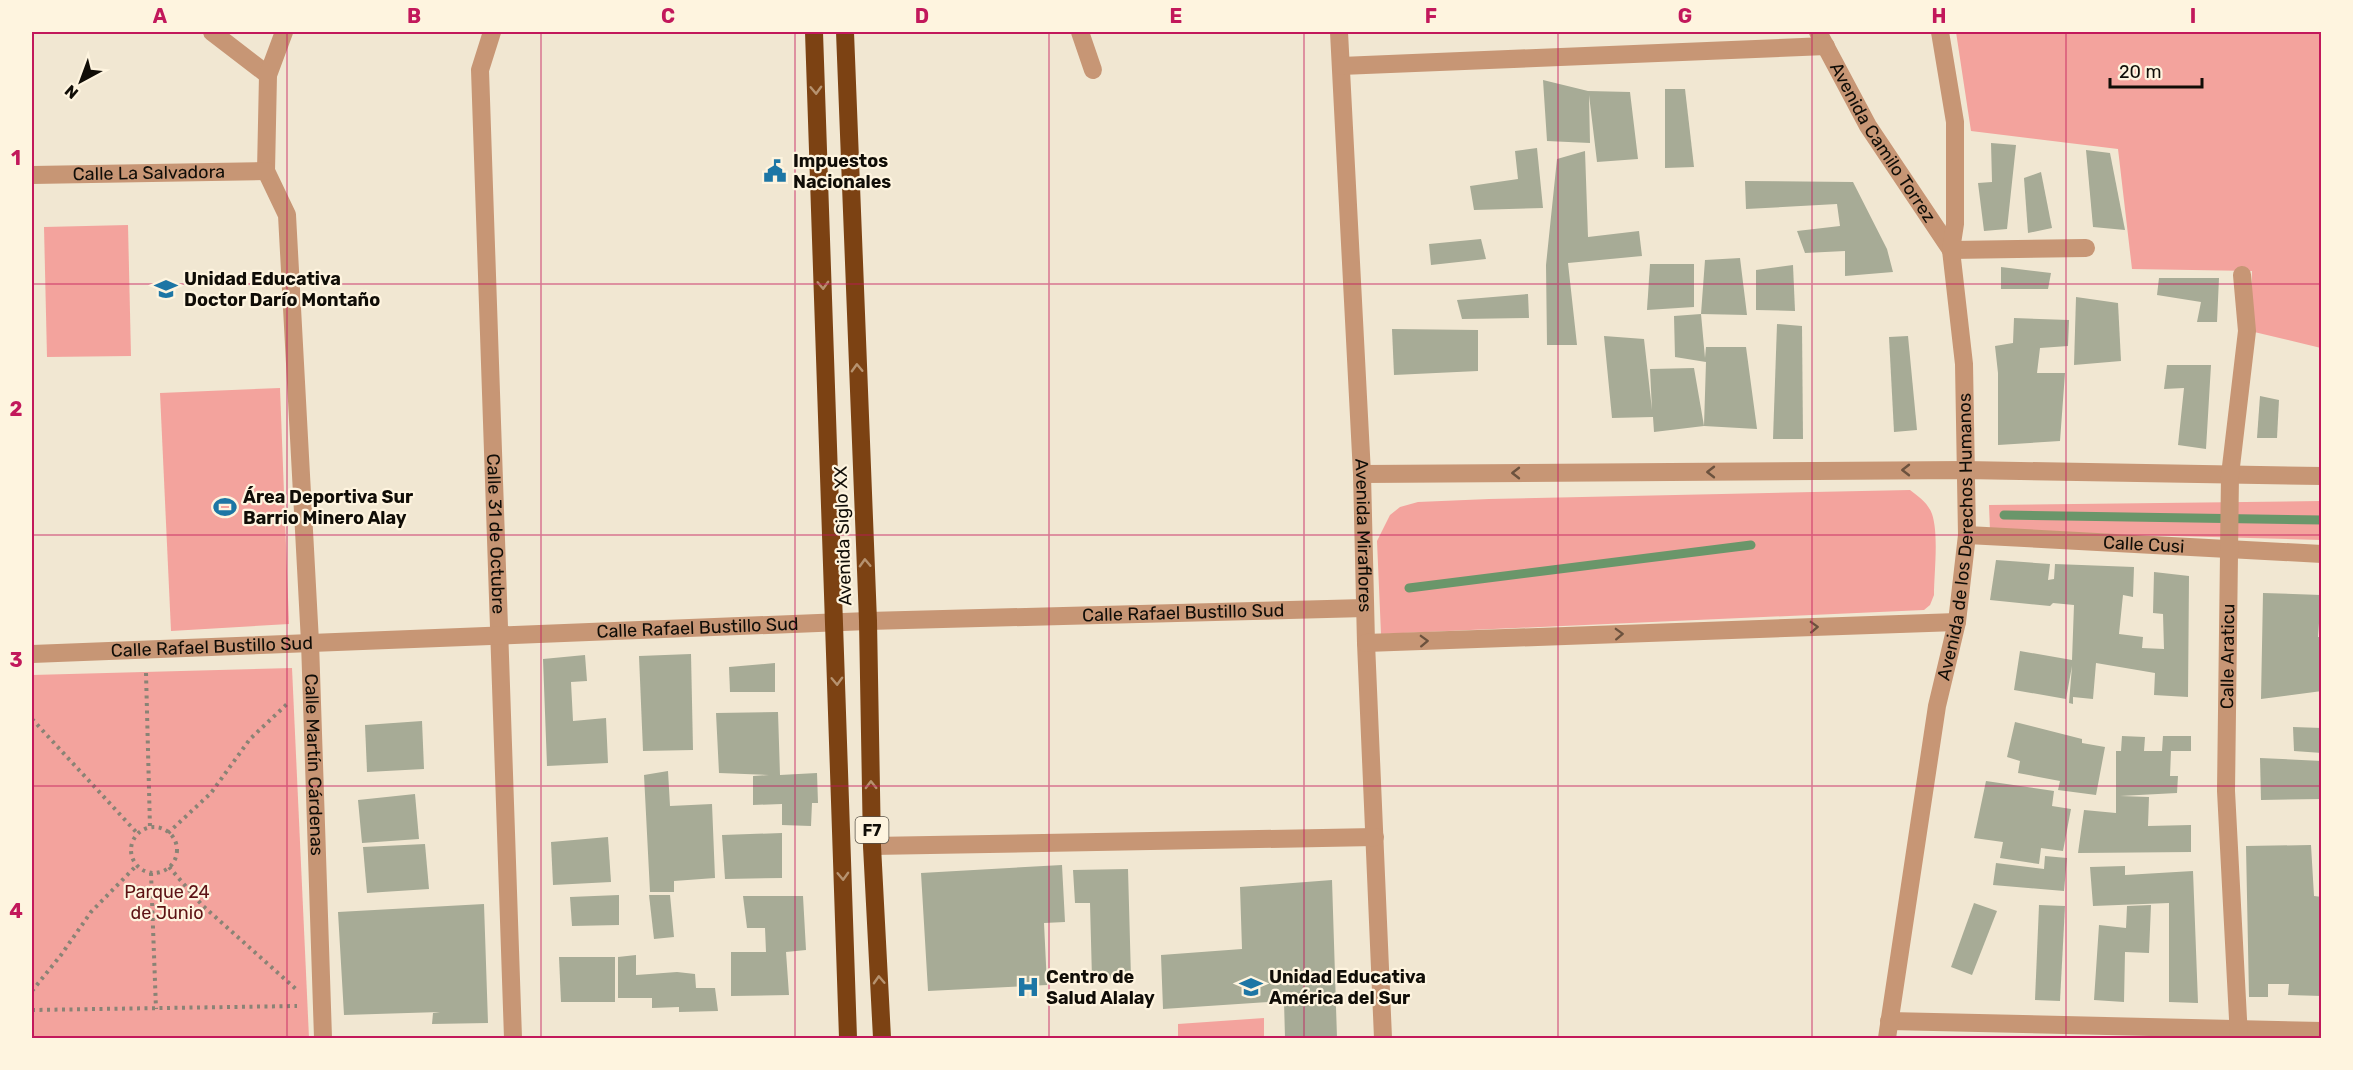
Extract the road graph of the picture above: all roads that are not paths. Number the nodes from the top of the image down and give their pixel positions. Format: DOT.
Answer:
graph roads {
  1 [pos="212,32"];
  2 [pos="284,32"];
  3 [pos="492,32"];
  4 [pos="814,32"];
  5 [pos="844,32"];
  6 [pos="1080,32"];
  7 [pos="1339,32"];
  8 [pos="1940,32"];
  9 [pos="1822,39"];
  10 [pos="1341,66"];
  11 [pos="1093,70"];
  12 [pos="268,75"];
  13 [pos="266,171"];
  14 [pos="32,175"];
  15 [pos="2086,248"];
  16 [pos="1951,250"];
  17 [pos="2242,275"];
  18 [pos="1965,470"];
  19 [pos="1362,474"];
  20 [pos="2230,475"];
  21 [pos="2322,476"];
  22 [pos="1967,535"];
  23 [pos="2228,551"];
  24 [pos="2322,554"];
  25 [pos="1365,608"];
  26 [pos="868,621"];
  27 [pos="836,622"];
  28 [pos="1957,622"];
  29 [pos="499,636"];
  30 [pos="310,642"];
  31 [pos="1366,643"];
  32 [pos="32,654"];
  33 [pos="1375,837"];
  34 [pos="872,846"];
  35 [pos="2322,1031"];
  36 [pos="1883,1034"];
  37 [pos="2239,1034"];
  38 [pos="323,1038"];
  39 [pos="513,1038"];
  40 [pos="848,1038"];
  41 [pos="882,1038"];
  42 [pos="1383,1038"];
  1 -- 12 [label="street"];
  2 -- 12 [label="street, Calle Martín Cárdenas"];
  3 -- 29 [label="street, Calle 31 de Octubre"];
  4 -- 27 [label="highway, Avenida Siglo XX, one-way"];
  26 -- 5 [label="highway, Avenida Siglo XX, one-way"];
  6 -- 11 [label="street"];
  7 -- 10 [label="street, Avenida Miraflores"];
  8 -- 16 [label="street, Avenida de los Derechos Humanos"];
  9 -- 10 [label="street"];
  9 -- 16 [label="street, Avenida Camilo Torrez"];
  10 -- 19 [label="street, Avenida Miraflores"];
  12 -- 13 [label="street, Calle Martín Cárdenas"];
  13 -- 14 [label="street, Calle La Salvadora"];
  13 -- 30 [label="street, Calle Martín Cárdenas"];
  15 -- 16 [label="street"];
  16 -- 18 [label="street, Avenida de los Derechos Humanos"];
  17 -- 20 [label="street, Calle Araticu"];
  18 -- 19 [label="street, one-way"];
  18 -- 20 [label="street"];
  18 -- 22 [label="street, Avenida de los Derechos Humanos"];
  19 -- 25 [label="street, Avenida Miraflores"];
  20 -- 21 [label="street"];
  20 -- 23 [label="street, Calle Araticu"];
  22 -- 23 [label="street, Calle Cusi"];
  22 -- 28 [label="street, Avenida de los Derechos Humanos"];
  23 -- 24 [label="street, Calle Cusi"];
  23 -- 37 [label="street, Calle Araticu"];
  25 -- 26 [label="street, Calle Rafael Bustillo Sud"];
  25 -- 31 [label="street, Avenida Miraflores"];
  26 -- 27 [label="street, Calle Rafael Bustillo Sud"];
  34 -- 26 [label="highway, Avenida Siglo XX / F7, one-way"];
  27 -- 29 [label="street, Calle Rafael Bustillo Sud"];
  27 -- 40 [label="highway, Avenida Siglo XX / F7, one-way"];
  31 -- 28 [label="street, one-way"];
  28 -- 36 [label="street, Avenida de los Derechos Humanos"];
  29 -- 30 [label="street, Calle Rafael Bustillo Sud"];
  29 -- 39 [label="street, Calle 31 de Octubre"];
  30 -- 32 [label="street, Calle Rafael Bustillo Sud"];
  30 -- 38 [label="street, Calle Martín Cárdenas"];
  31 -- 33 [label="street, Avenida Miraflores"];
  33 -- 34 [label="street"];
  33 -- 42 [label="street, Avenida Miraflores"];
  41 -- 34 [label="highway, Avenida Siglo XX / F7, one-way"];
  35 -- 37 [label="street"];
  36 -- 37 [label="street"];
}
